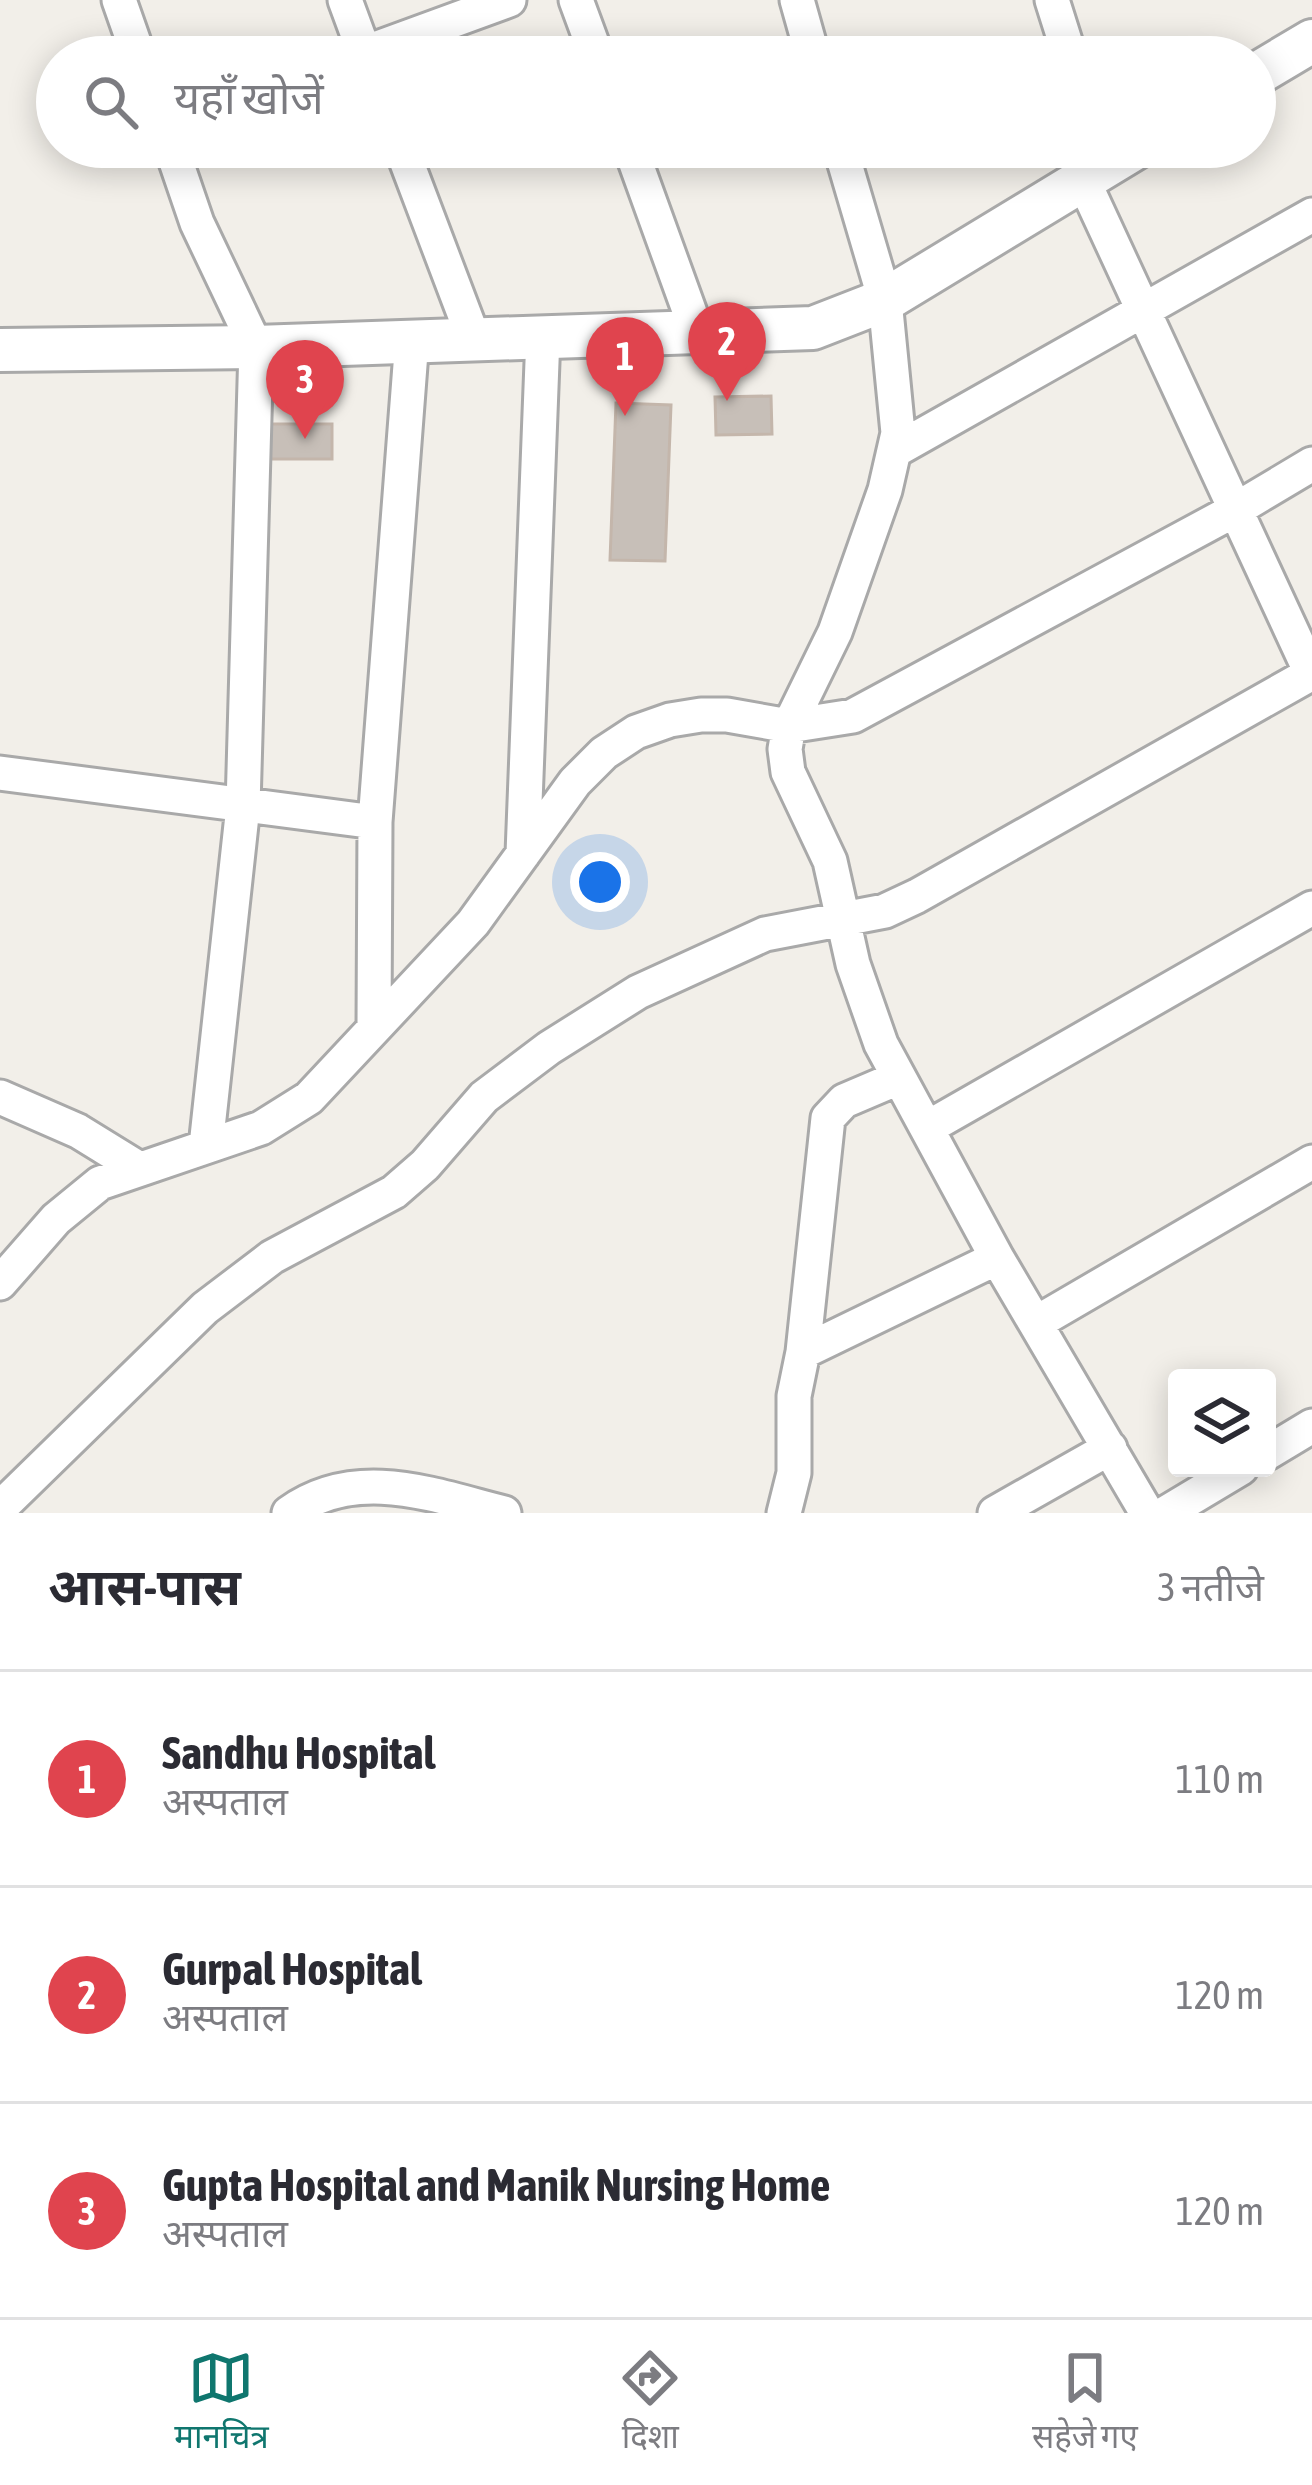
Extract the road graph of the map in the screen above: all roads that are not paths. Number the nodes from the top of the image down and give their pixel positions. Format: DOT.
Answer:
graph roads {
  1 [pos="119,0"];
  2 [pos="345,0"];
  3 [pos="509,0"];
  4 [pos="576,0"];
  5 [pos="797,0"];
  6 [pos="1052,0"];
  7 [pos="132,36"];
  8 [pos="358,36"];
  9 [pos="415,36"];
  10 [pos="589,36"];
  11 [pos="808,36"];
  12 [pos="1063,36"];
  13 [pos="1312,40"];
  14 [pos="1276,62"];
  15 [pos="178,168"];
  16 [pos="408,168"];
  17 [pos="638,168"];
  18 [pos="846,168"];
  19 [pos="1092,168"];
  20 [pos="1107,168"];
  21 [pos="1312,215"];
  22 [pos="885,300"];
  23 [pos="1143,313"];
  24 [pos="698,334"];
  25 [pos="543,336"];
  26 [pos="473,337"];
  27 [pos="412,339"];
  28 [pos="3,341"];
  29 [pos="256,346"];
  30 [pos="896,450"];
  31 [pos="1312,464"];
  32 [pos="1235,510"];
  33 [pos="1312,674"];
  34 [pos="789,727"];
  35 [pos="0,773"];
  36 [pos="243,806"];
  37 [pos="375,822"];
  38 [pos="524,856"];
  39 [pos="1312,908"];
  40 [pos="844,919"];
  41 [pos="374,1026"];
  42 [pos="898,1078"];
  43 [pos="0,1097"];
  44 [pos="927,1128"];
  45 [pos="206,1146"];
  46 [pos="1312,1162"];
  47 [pos="137,1168"];
  48 [pos="997,1258"];
  49 [pos="0,1283"];
  50 [pos="1036,1323"];
  51 [pos="803,1352"];
  52 [pos="1312,1426"];
  53 [pos="1110,1448"];
  54 [pos="1276,1448"];
  55 [pos="1226,1477"];
  56 [pos="9,1503"];
  57 [pos="290,1513"];
  58 [pos="504,1513"];
  59 [pos="784,1513"];
  60 [pos="995,1513"];
  61 [pos="1148,1513"];
  62 [pos="1166,1513"];
  1 -- 7 [label="street"];
  2 -- 8 [label="street"];
  3 -- 9 [label="street"];
  4 -- 10 [label="street"];
  5 -- 11 [label="street"];
  6 -- 12 [label="street"];
  13 -- 14 [label="street"];
  15 -- 29 [label="street"];
  16 -- 26 [label="street"];
  17 -- 24 [label="street"];
  18 -- 22 [label="street"];
  19 -- 22 [label="street"];
  20 -- 23 [label="street"];
  21 -- 23 [label="street"];
  22 -- 24 [label="street"];
  22 -- 30 [label="street"];
  23 -- 30 [label="street"];
  23 -- 32 [label="street"];
  24 -- 25 [label="street"];
  25 -- 26 [label="street"];
  25 -- 38 [label="street"];
  26 -- 27 [label="street"];
  27 -- 29 [label="street"];
  27 -- 37 [label="street"];
  28 -- 29 [label="street"];
  29 -- 36 [label="street"];
  30 -- 34 [label="street"];
  31 -- 32 [label="street"];
  32 -- 33 [label="street"];
  32 -- 34 [label="street"];
  33 -- 40 [label="street"];
  34 -- 38 [label="street"];
  34 -- 40 [label="street"];
  35 -- 36 [label="street"];
  36 -- 37 [label="street"];
  36 -- 45 [label="street"];
  37 -- 41 [label="street"];
  38 -- 41 [label="street"];
  39 -- 44 [label="street"];
  40 -- 42 [label="street"];
  40 -- 56 [label="street"];
  41 -- 45 [label="street"];
  42 -- 44 [label="street"];
  42 -- 51 [label="street"];
  43 -- 47 [label="street"];
  44 -- 48 [label="street"];
  45 -- 47 [label="street"];
  46 -- 50 [label="street"];
  47 -- 49 [label="street"];
  48 -- 50 [label="street"];
  48 -- 51 [label="street"];
  50 -- 53 [label="street"];
  51 -- 59 [label="street"];
  52 -- 54 [label="street"];
  53 -- 60 [label="street"];
  53 -- 61 [label="street"];
  55 -- 62 [label="street"];
  57 -- 58 [label="street"];
}
